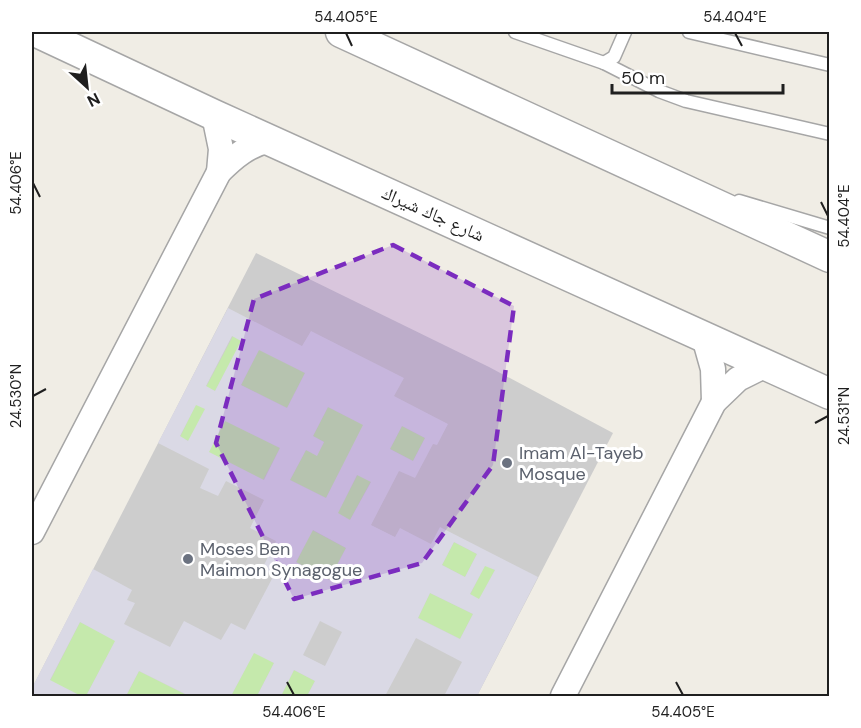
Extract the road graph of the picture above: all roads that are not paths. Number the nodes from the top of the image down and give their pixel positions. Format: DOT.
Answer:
graph roads {
  1 [pos="38,32"];
  2 [pos="341,32"];
  3 [pos="515,32"];
  4 [pos="626,32"];
  5 [pos="689,32"];
  6 [pos="604,63"];
  7 [pos="830,65"];
  8 [pos="214,115"];
  9 [pos="830,134"];
  10 [pos="270,140"];
  11 [pos="219,172"];
  12 [pos="691,192"];
  13 [pos="830,228"];
  14 [pos="830,256"];
  15 [pos="704,337"];
  16 [pos="766,365"];
  17 [pos="830,394"];
  18 [pos="714,402"];
  19 [pos="32,532"];
  20 [pos="563,696"];
  1 -- 8 [label="street, شارع جاك شيراك"];
  2 -- 12 [label="street"];
  3 -- 6 [label="lane"];
  4 -- 6 [label="lane"];
  5 -- 7 [label="lane"];
  6 -- 9 [label="lane"];
  8 -- 10 [label="street, شارع جاك شيراك"];
  8 -- 11 [label="street"];
  10 -- 11 [label="street"];
  10 -- 15 [label="street, شارع جاك شيراك"];
  11 -- 19 [label="street"];
  12 -- 13 [label="lane"];
  12 -- 14 [label="street"];
  15 -- 16 [label="street, شارع جاك شيراك"];
  15 -- 18 [label="street"];
  16 -- 17 [label="street, شارع جاك شيراك"];
  16 -- 18 [label="street"];
  18 -- 20 [label="street"];
}
